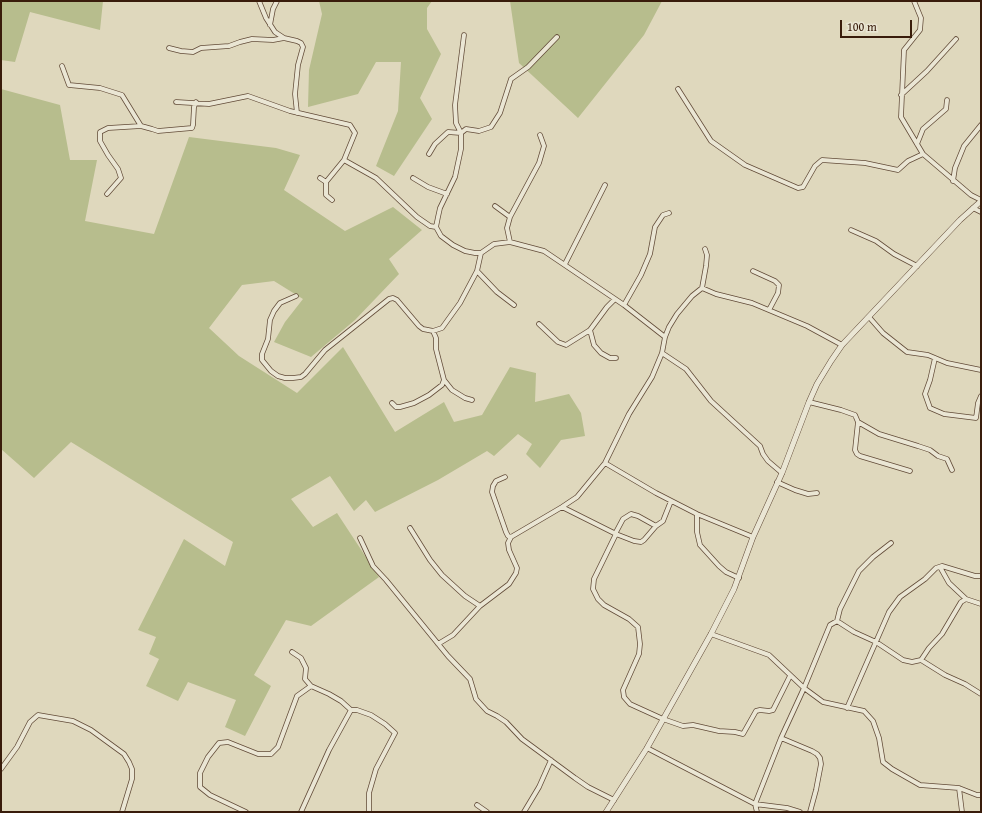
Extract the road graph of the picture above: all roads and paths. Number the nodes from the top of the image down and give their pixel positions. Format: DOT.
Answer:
graph roads {
  1 [pos="259,1"];
  2 [pos="277,1"];
  3 [pos="914,1"];
  4 [pos="270,25"];
  5 [pos="464,35"];
  6 [pos="557,37"];
  7 [pos="284,38"];
  8 [pos="956,39"];
  9 [pos="169,48"];
  10 [pos="62,66"];
  11 [pos="678,90"];
  12 [pos="902,95"];
  13 [pos="946,100"];
  14 [pos="176,102"];
  15 [pos="196,102"];
  16 [pos="297,113"];
  17 [pos="981,125"];
  18 [pos="141,126"];
  19 [pos="461,133"];
  20 [pos="540,135"];
  21 [pos="917,144"];
  22 [pos="429,154"];
  23 [pos="923,154"];
  24 [pos="344,160"];
  25 [pos="320,178"];
  26 [pos="413,178"];
  27 [pos="953,181"];
  28 [pos="326,182"];
  29 [pos="605,185"];
  30 [pos="106,194"];
  31 [pos="447,194"];
  32 [pos="332,200"];
  33 [pos="981,200"];
  34 [pos="495,206"];
  35 [pos="973,208"];
  36 [pos="981,212"];
  37 [pos="669,213"];
  38 [pos="510,217"];
  39 [pos="436,227"];
  40 [pos="851,230"];
  41 [pos="510,242"];
  42 [pos="705,249"];
  43 [pos="481,253"];
  44 [pos="564,264"];
  45 [pos="917,266"];
  46 [pos="753,271"];
  47 [pos="477,272"];
  48 [pos="702,288"];
  49 [pos="296,296"];
  50 [pos="615,299"];
  51 [pos="514,305"];
  52 [pos="624,305"];
  53 [pos="769,310"];
  54 [pos="869,317"];
  55 [pos="539,324"];
  56 [pos="590,330"];
  57 [pos="433,331"];
  58 [pos="666,337"];
  59 [pos="842,345"];
  60 [pos="662,353"];
  61 [pos="616,358"];
  62 [pos="935,358"];
  63 [pos="981,370"];
  64 [pos="444,380"];
  65 [pos="981,396"];
  66 [pos="472,400"];
  67 [pos="392,402"];
  68 [pos="809,402"];
  69 [pos="858,422"];
  70 [pos="605,463"];
  71 [pos="952,470"];
  72 [pos="910,471"];
  73 [pos="782,473"];
  74 [pos="506,476"];
  75 [pos="777,482"];
  76 [pos="818,493"];
  77 [pos="671,501"];
  78 [pos="562,507"];
  79 [pos="697,514"];
  80 [pos="656,526"];
  81 [pos="410,528"];
  82 [pos="616,534"];
  83 [pos="511,537"];
  84 [pos="753,537"];
  85 [pos="360,538"];
  86 [pos="891,543"];
  87 [pos="940,567"];
  88 [pos="981,576"];
  89 [pos="739,578"];
  90 [pos="966,599"];
  91 [pos="981,604"];
  92 [pos="480,606"];
  93 [pos="837,621"];
  94 [pos="711,634"];
  95 [pos="876,642"];
  96 [pos="438,644"];
  97 [pos="292,652"];
  98 [pos="921,660"];
  99 [pos="790,676"];
  100 [pos="311,686"];
  101 [pos="804,688"];
  102 [pos="981,694"];
  103 [pos="847,708"];
  104 [pos="351,710"];
  105 [pos="663,719"];
  106 [pos="781,738"];
  107 [pos="647,748"];
  108 [pos="551,760"];
  109 [pos="1,769"];
  110 [pos="960,788"];
  111 [pos="981,795"];
  112 [pos="614,800"];
  113 [pos="755,804"];
  114 [pos="477,805"];
  115 [pos="235,807"];
  116 [pos="122,812"];
  117 [pos="233,812"];
  118 [pos="246,812"];
  119 [pos="300,812"];
  120 [pos="369,812"];
  121 [pos="487,812"];
  122 [pos="524,812"];
  123 [pos="606,812"];
  124 [pos="758,812"];
  125 [pos="800,812"];
  126 [pos="810,812"];
  127 [pos="962,812"];
  1 -- 4 [label="street"];
  2 -- 4 [label="street"];
  3 -- 12 [label="street"];
  4 -- 7 [label="street"];
  5 -- 19 [label="street"];
  6 -- 19 [label="street"];
  7 -- 9 [label="street"];
  7 -- 16 [label="street"];
  8 -- 12 [label="street"];
  10 -- 18 [label="street"];
  11 -- 23 [label="street"];
  12 -- 21 [label="street"];
  13 -- 21 [label="street"];
  14 -- 15 [label="street"];
  15 -- 16 [label="street"];
  15 -- 18 [label="street"];
  16 -- 24 [label="street"];
  17 -- 27 [label="street"];
  18 -- 30 [label="street"];
  19 -- 22 [label="street"];
  19 -- 31 [label="street"];
  20 -- 38 [label="street"];
  21 -- 23 [label="street"];
  23 -- 27 [label="street"];
  24 -- 28 [label="street"];
  24 -- 39 [label="street"];
  25 -- 28 [label="street"];
  26 -- 31 [label="street"];
  27 -- 33 [label="street"];
  28 -- 32 [label="street"];
  29 -- 44 [label="street"];
  31 -- 39 [label="street"];
  33 -- 35 [label="street"];
  34 -- 38 [label="street"];
  35 -- 36 [label="street"];
  35 -- 45 [label="street"];
  37 -- 52 [label="street"];
  38 -- 41 [label="street"];
  39 -- 43 [label="street"];
  40 -- 45 [label="street"];
  41 -- 43 [label="street"];
  41 -- 44 [label="street"];
  42 -- 48 [label="street"];
  43 -- 47 [label="street"];
  44 -- 50 [label="street"];
  45 -- 54 [label="street"];
  46 -- 53 [label="street"];
  47 -- 51 [label="street"];
  47 -- 57 [label="street"];
  48 -- 53 [label="street"];
  48 -- 58 [label="street"];
  49 -- 57 [label="street"];
  50 -- 52 [label="street"];
  50 -- 56 [label="street"];
  52 -- 58 [label="street"];
  53 -- 59 [label="street"];
  54 -- 59 [label="street"];
  54 -- 62 [label="street"];
  55 -- 56 [label="street"];
  56 -- 61 [label="street"];
  57 -- 64 [label="street"];
  58 -- 60 [label="street"];
  59 -- 68 [label="street"];
  60 -- 70 [label="street"];
  60 -- 73 [label="street"];
  62 -- 63 [label="street"];
  62 -- 65 [label="street"];
  64 -- 66 [label="street"];
  64 -- 67 [label="street"];
  68 -- 69 [label="street"];
  68 -- 73 [label="street"];
  69 -- 71 [label="street"];
  69 -- 72 [label="street"];
  70 -- 77 [label="street"];
  70 -- 78 [label="street"];
  73 -- 75 [label="street"];
  74 -- 83 [label="street"];
  75 -- 76 [label="street"];
  75 -- 84 [label="street"];
  77 -- 79 [label="street"];
  77 -- 80 [label="street"];
  78 -- 82 [label="street"];
  78 -- 83 [label="street"];
  79 -- 84 [label="street"];
  79 -- 89 [label="street"];
  80 -- 82 [label="street"];
  80 -- 82 [label="street"];
  81 -- 92 [label="street"];
  82 -- 105 [label="street"];
  83 -- 92 [label="street"];
  84 -- 89 [label="street"];
  85 -- 96 [label="street"];
  86 -- 93 [label="street"];
  87 -- 88 [label="street"];
  87 -- 90 [label="street"];
  87 -- 95 [label="street"];
  89 -- 94 [label="street"];
  90 -- 91 [label="street"];
  90 -- 98 [label="street"];
  92 -- 96 [label="street"];
  93 -- 95 [label="street"];
  93 -- 101 [label="street"];
  94 -- 99 [label="street"];
  94 -- 105 [label="street"];
  95 -- 98 [label="street"];
  95 -- 103 [label="street"];
  96 -- 108 [label="street"];
  97 -- 100 [label="street"];
  98 -- 102 [label="street"];
  99 -- 101 [label="street"];
  99 -- 105 [label="street"];
  100 -- 104 [label="street"];
  100 -- 115 [label="street"];
  101 -- 103 [label="street"];
  101 -- 106 [label="street"];
  103 -- 110 [label="street"];
  104 -- 119 [label="street"];
  104 -- 120 [label="street"];
  105 -- 107 [label="street"];
  106 -- 113 [label="street"];
  106 -- 126 [label="street"];
  107 -- 112 [label="street"];
  107 -- 113 [label="street"];
  108 -- 112 [label="street"];
  108 -- 122 [label="street"];
  109 -- 116 [label="street"];
  110 -- 111 [label="street"];
  110 -- 127 [label="street"];
  112 -- 123 [label="street"];
  113 -- 124 [label="street"];
  113 -- 125 [label="street"];
  114 -- 121 [label="street"];
  115 -- 117 [label="street"];
  115 -- 118 [label="street"];
}
